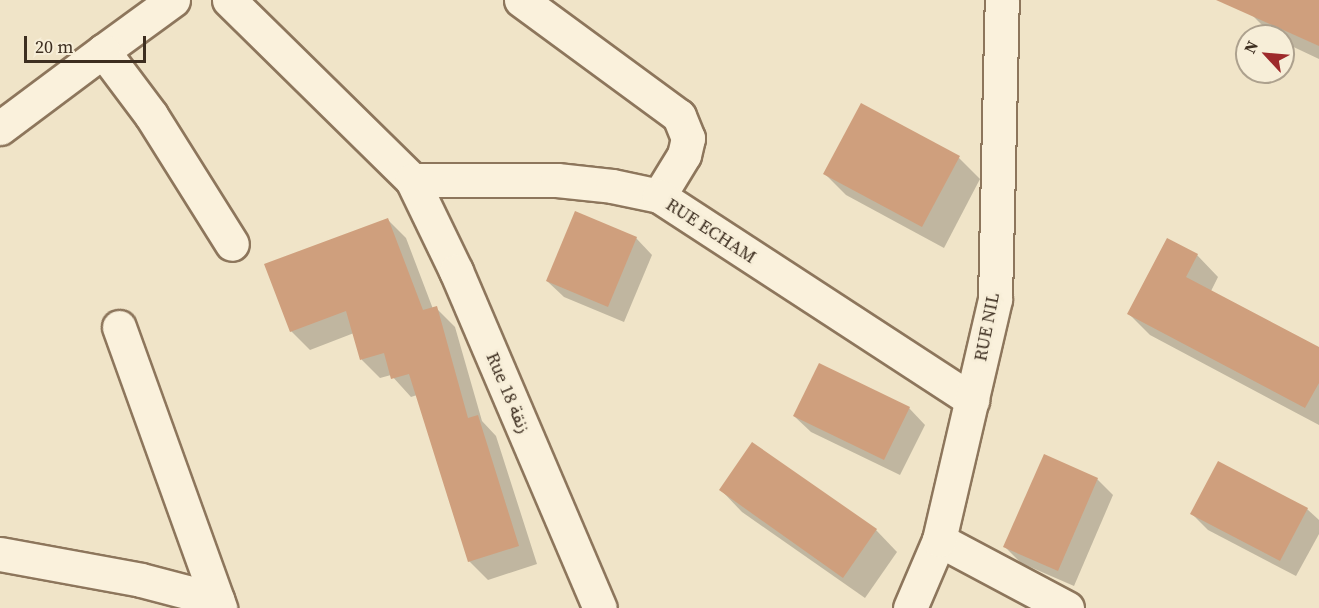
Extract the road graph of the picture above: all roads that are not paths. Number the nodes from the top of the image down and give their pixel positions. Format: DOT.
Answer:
graph roads {
  1 [pos="173,0"];
  2 [pos="229,0"];
  3 [pos="521,0"];
  4 [pos="1002,0"];
  5 [pos="103,51"];
  6 [pos="0,128"];
  7 [pos="412,180"];
  8 [pos="659,196"];
  9 [pos="232,244"];
  10 [pos="119,327"];
  11 [pos="972,400"];
  12 [pos="939,540"];
  13 [pos="0,554"];
  14 [pos="219,604"];
  15 [pos="600,608"];
  16 [pos="910,608"];
  17 [pos="1067,608"];
  1 -- 5 [label="street"];
  2 -- 7 [label="street, Rue 18 زنقة"];
  3 -- 8 [label="street"];
  4 -- 11 [label="street, RUE NIL"];
  5 -- 6 [label="street"];
  5 -- 9 [label="street"];
  7 -- 8 [label="street, RUE ECHAM"];
  7 -- 15 [label="street, Rue 18 زنقة"];
  8 -- 11 [label="street, RUE ECHAM"];
  10 -- 14 [label="street"];
  11 -- 12 [label="street, RUE NIL"];
  12 -- 16 [label="street, RUE NIL"];
  12 -- 17 [label="street"];
  13 -- 14 [label="street"];
}
